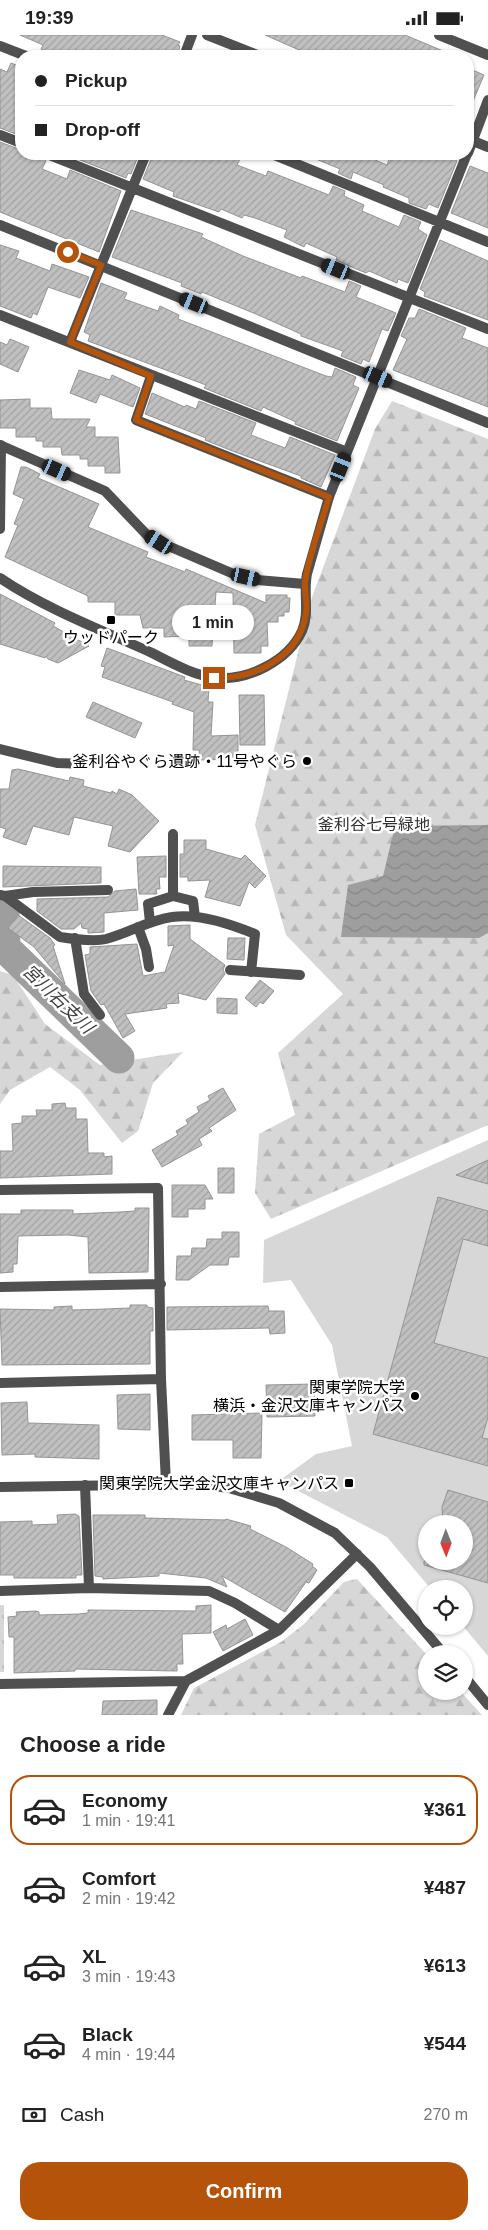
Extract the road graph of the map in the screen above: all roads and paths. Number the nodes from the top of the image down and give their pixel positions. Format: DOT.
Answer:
graph roads {
  1 [pos="192,35"];
  2 [pos="207,35"];
  3 [pos="439,35"];
  4 [pos="0,46"];
  5 [pos="186,50"];
  6 [pos="245,50"];
  7 [pos="15,52"];
  8 [pos="488,55"];
  9 [pos="488,100"];
  10 [pos="474,131"];
  11 [pos="0,135"];
  12 [pos="15,141"];
  13 [pos="474,142"];
  14 [pos="488,147"];
  15 [pos="62,160"];
  16 [pos="144,160"];
  17 [pos="287,160"];
  18 [pos="464,160"];
  19 [pos="132,188"];
  20 [pos="440,223"];
  21 [pos="0,225"];
  22 [pos="488,242"];
  23 [pos="101,265"];
  24 [pos="411,299"];
  25 [pos="0,315"];
  26 [pos="488,329"];
  27 [pos="70,342"];
  28 [pos="151,376"];
  29 [pos="378,377"];
  30 [pos="488,423"];
  31 [pos="1,445"];
  32 [pos="347,452"];
  33 [pos="329,497"];
  34 [pos="0,529"];
  35 [pos="0,578"];
  36 [pos="305,584"];
  37 [pos="0,749"];
  38 [pos="88,764"];
  39 [pos="174,834"];
  40 [pos="108,891"];
  41 [pos="3,895"];
  42 [pos="173,895"];
  43 [pos="195,917"];
  44 [pos="150,922"];
  45 [pos="138,927"];
  46 [pos="75,938"];
  47 [pos="149,967"];
  48 [pos="230,970"];
  49 [pos="251,972"];
  50 [pos="300,975"];
  51 [pos="100,1015"];
  52 [pos="0,1190"];
  53 [pos="161,1284"];
  54 [pos="0,1287"];
  55 [pos="161,1379"];
  56 [pos="0,1383"];
  57 [pos="166,1483"];
  58 [pos="85,1485"];
  59 [pos="0,1487"];
  60 [pos="357,1554"];
  61 [pos="89,1588"];
  62 [pos="0,1591"];
  63 [pos="279,1630"];
  64 [pos="436,1645"];
  65 [pos="186,1681"];
  66 [pos="0,1684"];
  67 [pos="473,1687"];
  68 [pos="488,1705"];
  69 [pos="168,1715"];
  1 -- 5 [label="street"];
  2 -- 6 [label="street"];
  3 -- 8 [label="street"];
  4 -- 7 [label="street"];
  9 -- 10 [label="street"];
  11 -- 12 [label="street"];
  13 -- 14 [label="street"];
  15 -- 19 [label="street"];
  16 -- 19 [label="street"];
  17 -- 20 [label="street"];
  18 -- 20 [label="street"];
  19 -- 23 [label="street"];
  19 -- 24 [label="street"];
  20 -- 22 [label="street"];
  20 -- 24 [label="street"];
  21 -- 23 [label="street"];
  23 -- 27 [label="street"];
  23 -- 29 [label="street"];
  24 -- 26 [label="street"];
  24 -- 29 [label="street"];
  25 -- 27 [label="street"];
  27 -- 28 [label="street"];
  28 -- 32 [label="street"];
  28 -- 33 [label="street"];
  29 -- 30 [label="street"];
  29 -- 32 [label="street"];
  31 -- 34 [label="street"];
  31 -- 36 [label="street"];
  32 -- 33 [label="street"];
  33 -- 36 [label="street"];
  35 -- 36 [label="street"];
  37 -- 38 [label="street"];
  39 -- 42 [label="street"];
  40 -- 41 [label="street"];
  41 -- 46 [label="street"];
  42 -- 43 [label="street"];
  42 -- 44 [label="street"];
  43 -- 44 [label="street"];
  43 -- 49 [label="street"];
  44 -- 45 [label="street"];
  45 -- 46 [label="street"];
  45 -- 47 [label="street"];
  46 -- 51 [label="street"];
  48 -- 49 [label="street"];
  49 -- 50 [label="street"];
  52 -- 53 [label="street"];
  53 -- 54 [label="street"];
  53 -- 55 [label="street"];
  55 -- 56 [label="street"];
  55 -- 57 [label="street"];
  57 -- 58 [label="street"];
  57 -- 60 [label="street"];
  58 -- 59 [label="street"];
  58 -- 61 [label="street"];
  60 -- 63 [label="street"];
  60 -- 64 [label="street"];
  61 -- 62 [label="street"];
  61 -- 63 [label="street"];
  63 -- 65 [label="street"];
  65 -- 66 [label="street"];
  65 -- 69 [label="street"];
  67 -- 68 [label="street"];
}
